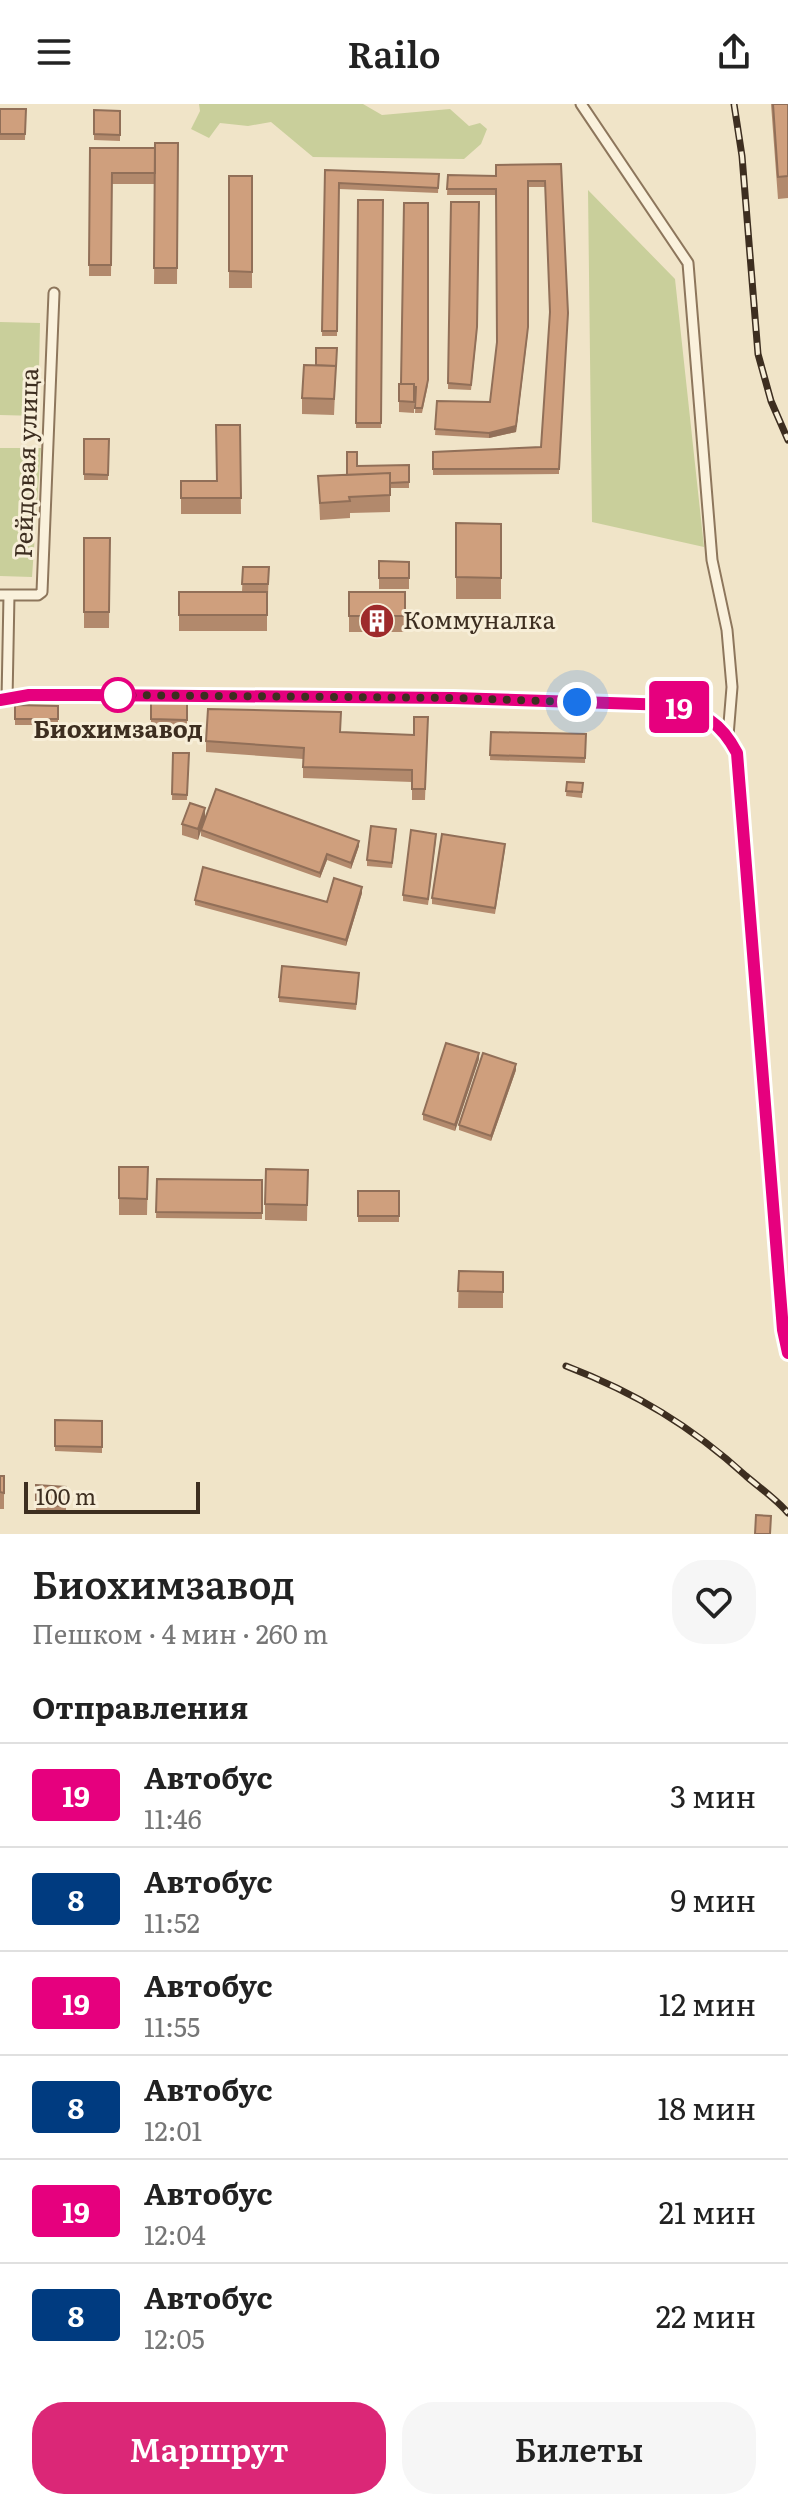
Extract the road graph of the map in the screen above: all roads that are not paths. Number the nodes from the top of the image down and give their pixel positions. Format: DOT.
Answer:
graph roads {
  1 [pos="581,104"];
  2 [pos="54,293"];
  3 [pos="4,595"];
  4 [pos="4,700"];
  5 [pos="728,736"];
  6 [pos="788,1353"];
  1 -- 5 [label="street"];
  2 -- 3 [label="street, Рейдовая улица"];
  3 -- 4 [label="street"];
  4 -- 5 [label="main road"];
  5 -- 6 [label="main road"];
}
